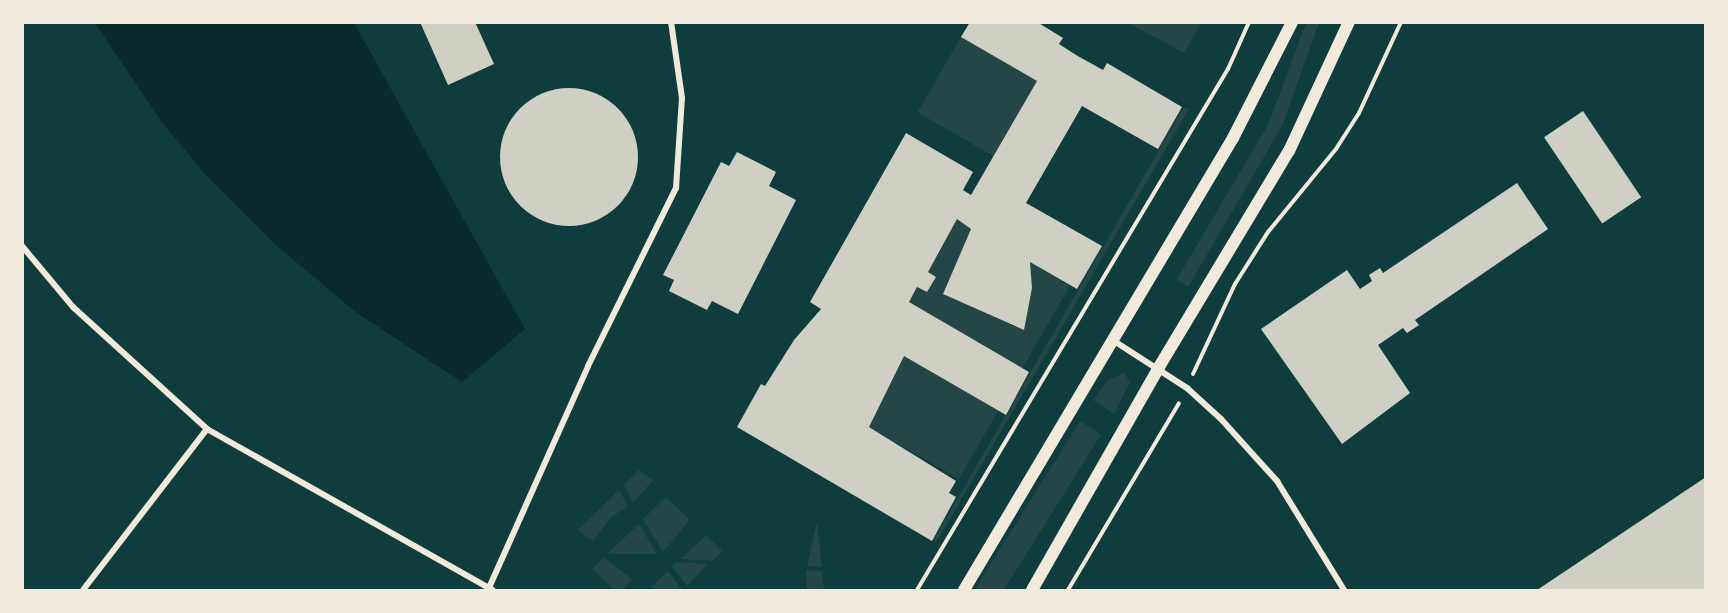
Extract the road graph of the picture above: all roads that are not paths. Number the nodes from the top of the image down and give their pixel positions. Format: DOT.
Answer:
graph roads {
  1 [pos="671,22"];
  2 [pos="1292,22"];
  3 [pos="1349,22"];
  4 [pos="22,246"];
  5 [pos="1114,341"];
  6 [pos="1159,367"];
  7 [pos="207,429"];
  8 [pos="490,590"];
  9 [pos="83,591"];
  10 [pos="964,591"];
  11 [pos="1032,591"];
  12 [pos="1344,591"];
  1 -- 8 [label="street"];
  2 -- 5 [label="main road"];
  3 -- 6 [label="main road"];
  4 -- 7 [label="street"];
  5 -- 6 [label="street"];
  5 -- 10 [label="main road"];
  6 -- 11 [label="main road"];
  6 -- 12 [label="street"];
  7 -- 8 [label="street"];
  7 -- 9 [label="street"];
}
